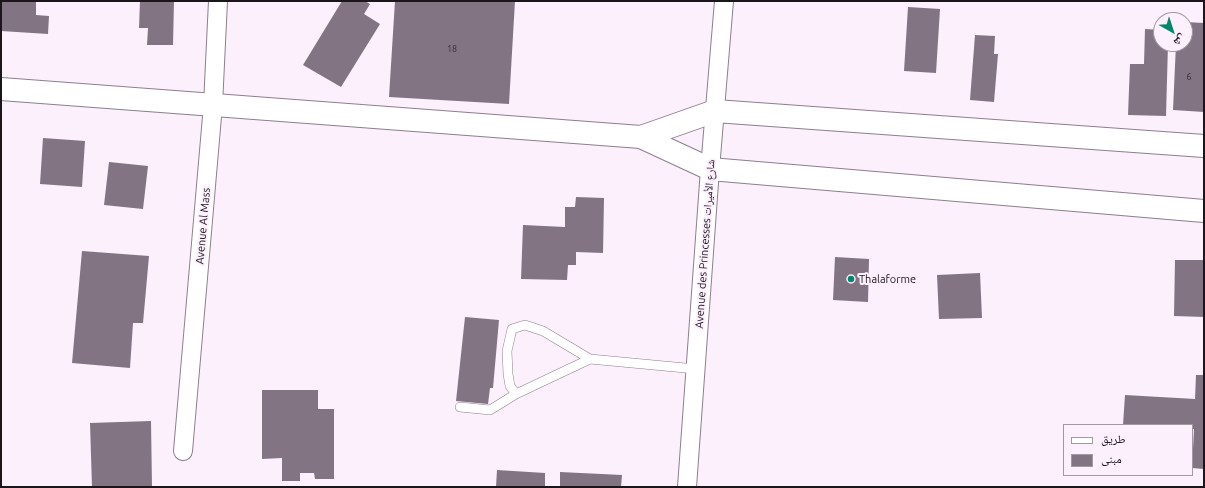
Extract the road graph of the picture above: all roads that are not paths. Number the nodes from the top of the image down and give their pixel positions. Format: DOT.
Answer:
graph roads {
  1 [pos="218,1"];
  2 [pos="724,1"];
  3 [pos="1,89"];
  4 [pos="214,105"];
  5 [pos="715,111"];
  6 [pos="641,137"];
  7 [pos="1204,146"];
  8 [pos="710,169"];
  9 [pos="1204,211"];
  10 [pos="590,359"];
  11 [pos="696,369"];
  12 [pos="516,394"];
  13 [pos="460,407"];
  14 [pos="184,451"];
  15 [pos="687,487"];
  1 -- 4 [label="street, Avenue Al Mass"];
  2 -- 5 [label="street, Avenue des Princesses شارع الأميرات"];
  3 -- 4 [label="street"];
  4 -- 6 [label="street"];
  4 -- 14 [label="street, Avenue Al Mass"];
  5 -- 6 [label="street"];
  5 -- 7 [label="street"];
  5 -- 8 [label="street, Avenue des Princesses شارع الأميرات"];
  6 -- 8 [label="street"];
  8 -- 9 [label="street"];
  8 -- 11 [label="street, Avenue des Princesses شارع الأميرات"];
  10 -- 11 [label="lane"];
  10 -- 12 [label="lane"];
  10 -- 12 [label="lane"];
  11 -- 15 [label="street, Avenue des Princesses شارع الأميرات"];
  12 -- 13 [label="lane"];
}
